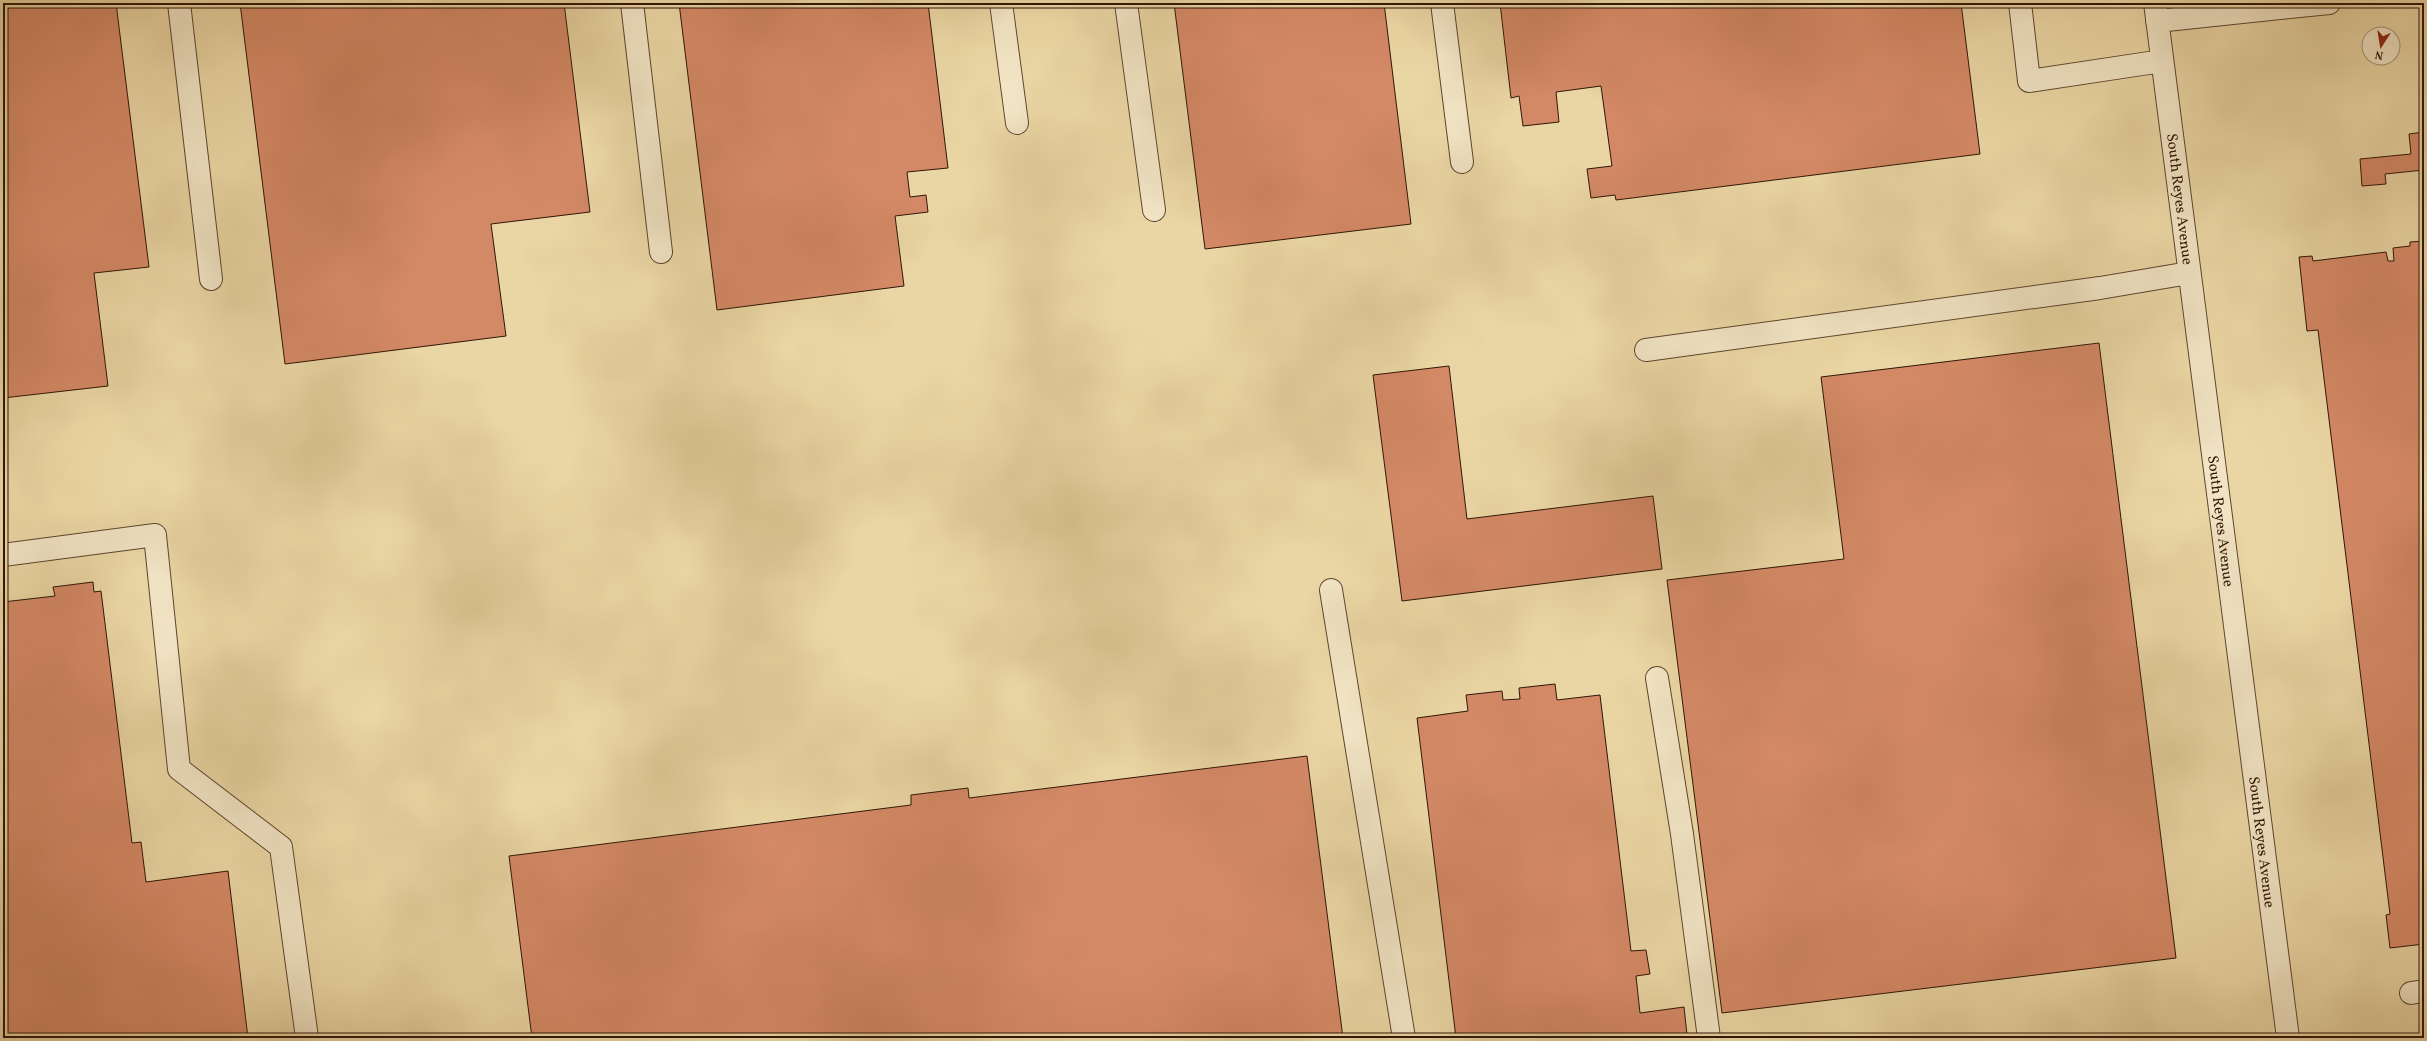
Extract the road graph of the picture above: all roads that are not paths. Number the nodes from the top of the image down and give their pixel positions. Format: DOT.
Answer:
graph roads {
  1 [pos="179,3"];
  2 [pos="632,3"];
  3 [pos="1001,3"];
  4 [pos="1126,3"];
  5 [pos="1442,3"];
  6 [pos="2020,3"];
  7 [pos="2328,3"];
  8 [pos="2156,12"];
  9 [pos="2162,61"];
  10 [pos="1017,123"];
  11 [pos="1462,162"];
  12 [pos="1154,210"];
  13 [pos="661,252"];
  14 [pos="2189,273"];
  15 [pos="211,279"];
  16 [pos="1646,350"];
  17 [pos="3,555"];
  18 [pos="1331,590"];
  19 [pos="1657,678"];
  20 [pos="307,1038"];
  21 [pos="1404,1038"];
  22 [pos="1709,1038"];
  23 [pos="2288,1038"];
  1 -- 15 [label="street"];
  2 -- 13 [label="street"];
  3 -- 10 [label="street"];
  4 -- 12 [label="street"];
  5 -- 11 [label="street"];
  6 -- 9 [label="street"];
  7 -- 8 [label="street"];
  8 -- 9 [label="street, South Reyes Avenue"];
  9 -- 14 [label="street, South Reyes Avenue"];
  14 -- 16 [label="street"];
  14 -- 23 [label="street, South Reyes Avenue"];
  17 -- 20 [label="street"];
  18 -- 21 [label="street"];
  19 -- 22 [label="street"];
}
